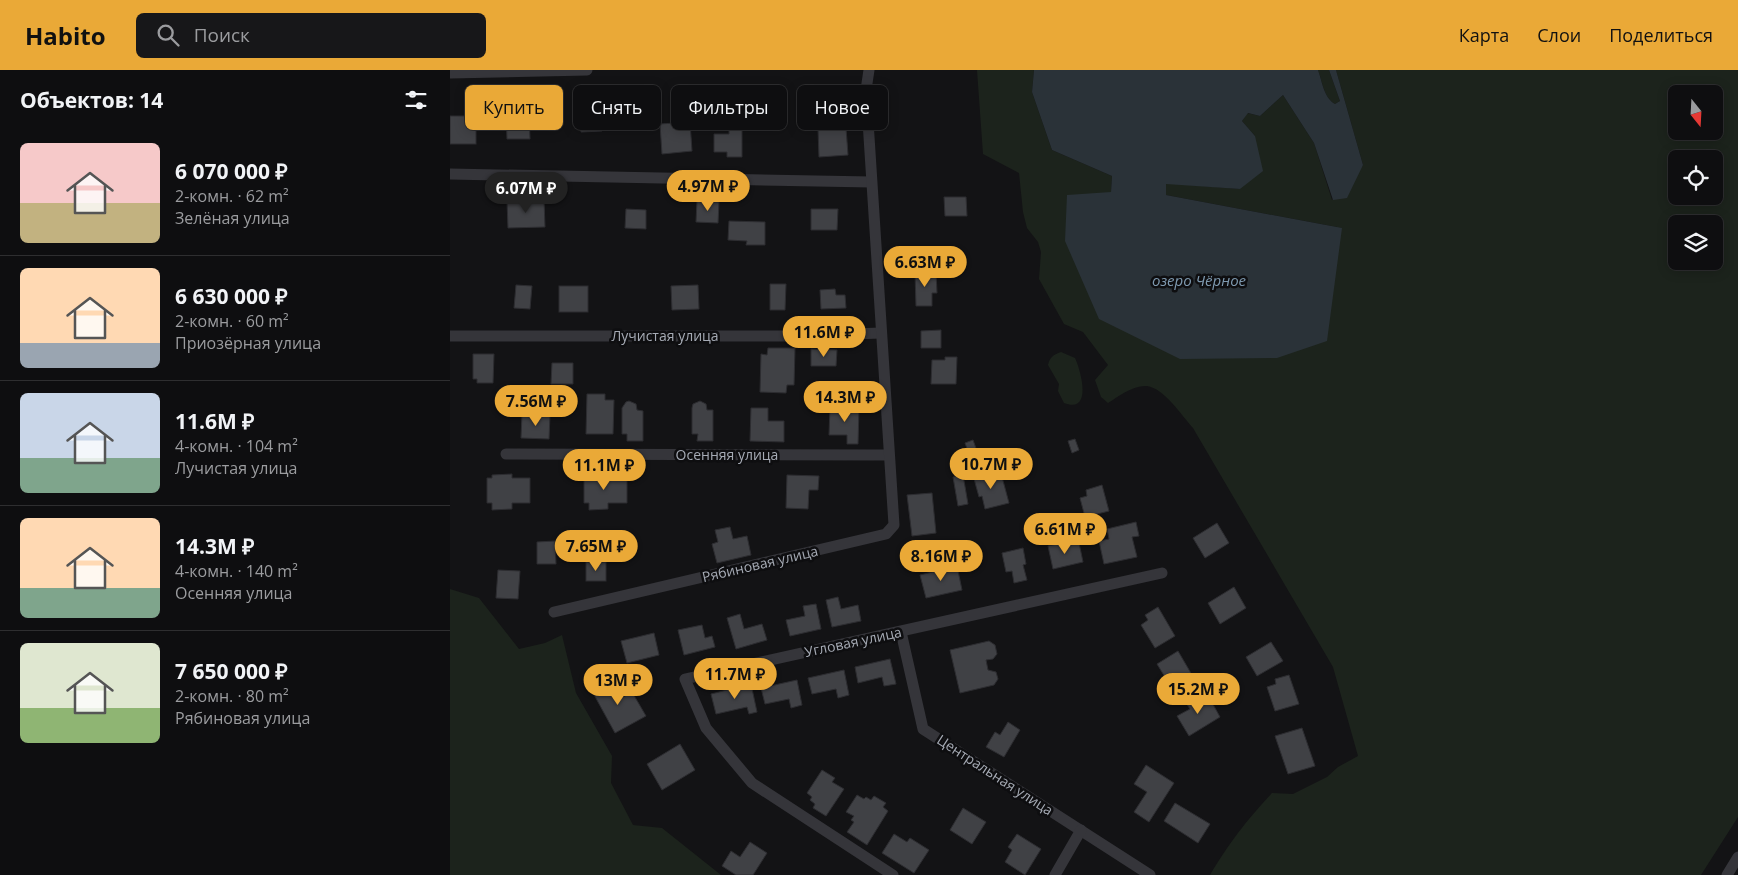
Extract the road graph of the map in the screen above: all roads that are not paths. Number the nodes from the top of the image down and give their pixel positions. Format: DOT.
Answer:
graph roads {
  1 [pos="587,70"];
  2 [pos="869,70"];
  3 [pos="450,73"];
  4 [pos="450,174"];
  5 [pos="871,182"];
  6 [pos="881,333"];
  7 [pos="450,336"];
  8 [pos="506,454"];
  9 [pos="888,455"];
  10 [pos="1162,574"];
  11 [pos="554,612"];
  12 [pos="901,632"];
  13 [pos="1081,830"];
  14 [pos="1738,858"];
  15 [pos="893,875"];
  16 [pos="1055,875"];
  17 [pos="1150,875"];
  18 [pos="1727,875"];
  1 -- 3 [label="street"];
  2 -- 5 [label="street, Рябиновая улица"];
  4 -- 5 [label="street"];
  5 -- 6 [label="street, Рябиновая улица"];
  6 -- 7 [label="street, Лучистая улица"];
  6 -- 9 [label="street, Рябиновая улица"];
  8 -- 9 [label="street, Осенняя улица"];
  9 -- 11 [label="street, Рябиновая улица"];
  10 -- 12 [label="street, Угловая улица"];
  12 -- 13 [label="street, Центральная улица"];
  12 -- 15 [label="street, Угловая улица"];
  13 -- 16 [label="street"];
  13 -- 17 [label="street, Центральная улица"];
  14 -- 18 [label="street"];
}
